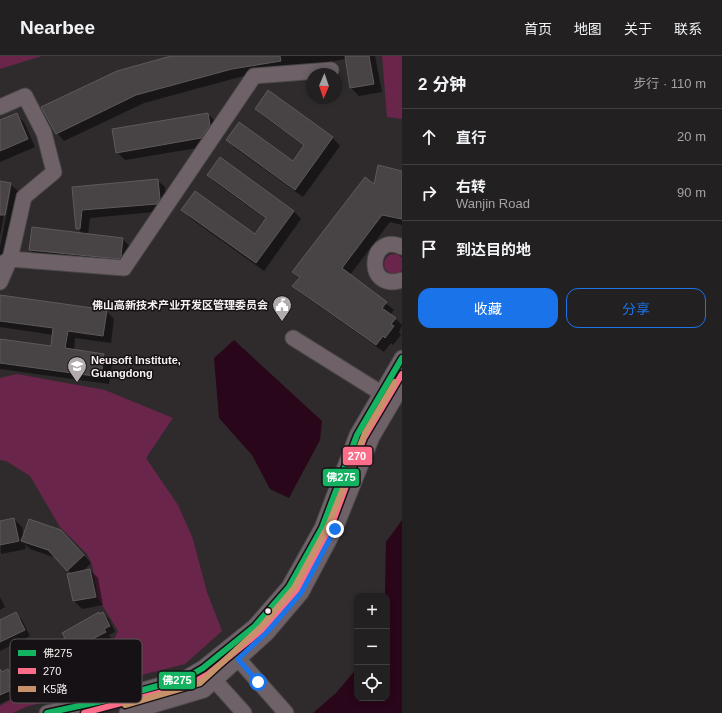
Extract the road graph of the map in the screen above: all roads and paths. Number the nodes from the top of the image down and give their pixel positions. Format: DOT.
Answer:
graph roads {
  1 [pos="306,72"];
  2 [pos="0,107"];
  3 [pos="402,246"];
  4 [pos="5,262"];
  5 [pos="402,280"];
  6 [pos="0,282"];
  7 [pos="294,338"];
  8 [pos="402,358"];
  9 [pos="402,386"];
  10 [pos="380,393"];
  11 [pos="228,648"];
  12 [pos="238,659"];
  13 [pos="204,668"];
  14 [pos="216,681"];
  15 [pos="142,690"];
  16 [pos="93,703"];
  17 [pos="47,713"];
  18 [pos="127,713"];
  19 [pos="244,713"];
  20 [pos="286,713"];
  1 -- 4 [label="street"];
  2 -- 4 [label="street"];
  3 -- 5 [label="street"];
  4 -- 6 [label="street"];
  7 -- 10 [label="street"];
  8 -- 10 [label="street"];
  9 -- 12 [label="street"];
  10 -- 11 [label="street"];
  11 -- 12 [label="street"];
  11 -- 13 [label="street"];
  12 -- 14 [label="street"];
  12 -- 20 [label="street"];
  13 -- 14 [label="street"];
  13 -- 15 [label="street"];
  14 -- 18 [label="street"];
  14 -- 19 [label="street"];
  16 -- 17 [label="street"];
}
